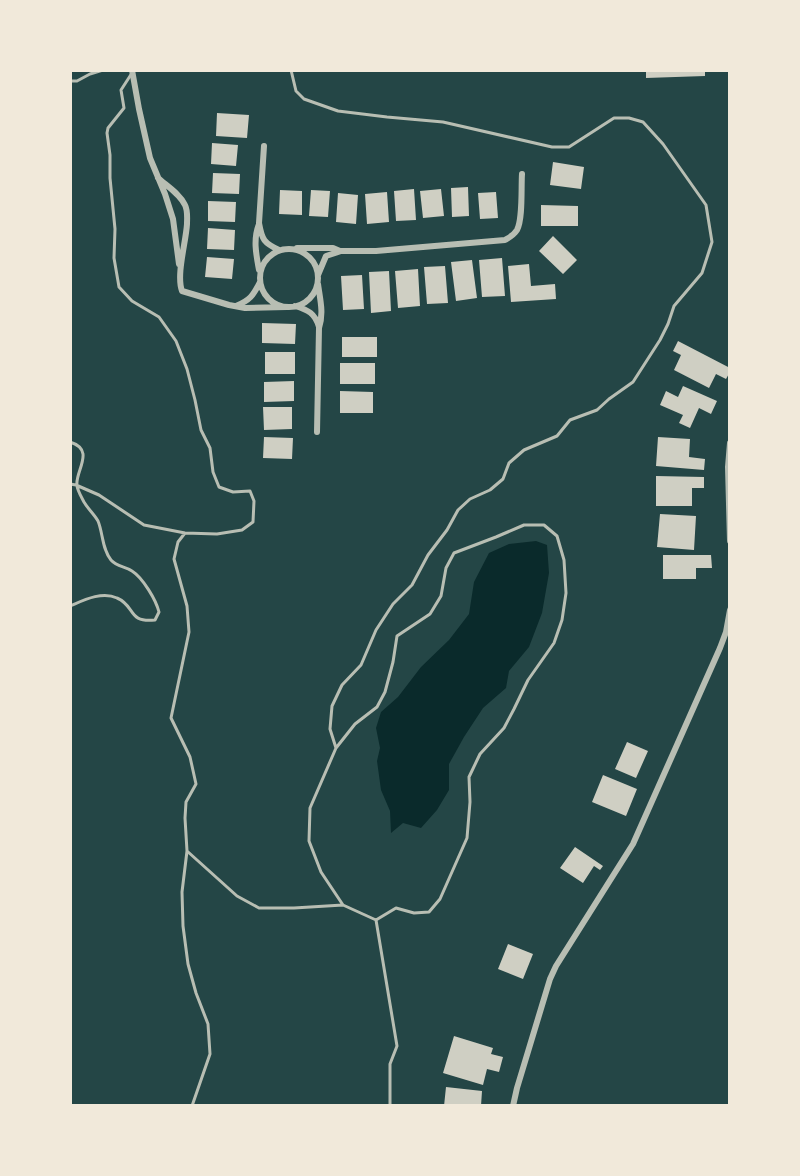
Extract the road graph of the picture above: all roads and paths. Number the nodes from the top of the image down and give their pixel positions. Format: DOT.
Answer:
graph roads {
  1 [pos="103,70"];
  2 [pos="291,70"];
  3 [pos="132,71"];
  4 [pos="70,81"];
  5 [pos="264,146"];
  6 [pos="522,174"];
  7 [pos="158,178"];
  8 [pos="259,223"];
  9 [pos="293,248"];
  10 [pos="279,250"];
  11 [pos="341,251"];
  12 [pos="180,273"];
  13 [pos="260,278"];
  14 [pos="318,278"];
  15 [pos="236,306"];
  16 [pos="295,306"];
  17 [pos="287,307"];
  18 [pos="319,328"];
  19 [pos="317,432"];
  20 [pos="70,442"];
  21 [pos="729,444"];
  22 [pos="70,484"];
  23 [pos="76,485"];
  24 [pos="185,533"];
  25 [pos="729,541"];
  26 [pos="70,606"];
  27 [pos="729,610"];
  28 [pos="336,748"];
  29 [pos="187,851"];
  30 [pos="344,905"];
  31 [pos="376,920"];
  32 [pos="192,1106"];
  33 [pos="390,1106"];
  34 [pos="513,1106"];
  1 -- 4 [label="lane"];
  2 -- 28 [label="lane"];
  3 -- 7 [label="street"];
  3 -- 24 [label="lane"];
  5 -- 8 [label="street"];
  6 -- 11 [label="street"];
  7 -- 12 [label="street"];
  7 -- 12 [label="street"];
  8 -- 10 [label="street"];
  8 -- 13 [label="street"];
  9 -- 10 [label="street"];
  9 -- 11 [label="street"];
  9 -- 14 [label="street"];
  10 -- 13 [label="street"];
  11 -- 14 [label="street"];
  12 -- 15 [label="street"];
  13 -- 15 [label="street"];
  13 -- 17 [label="street"];
  14 -- 16 [label="street"];
  14 -- 18 [label="street"];
  15 -- 17 [label="street"];
  16 -- 17 [label="street"];
  16 -- 18 [label="street"];
  18 -- 19 [label="street"];
  20 -- 23 [label="lane"];
  21 -- 25 [label="street"];
  22 -- 23 [label="lane"];
  23 -- 24 [label="lane"];
  23 -- 26 [label="lane"];
  24 -- 29 [label="lane"];
  27 -- 34 [label="street"];
  28 -- 30 [label="lane"];
  28 -- 31 [label="lane"];
  29 -- 30 [label="lane"];
  29 -- 32 [label="lane"];
  30 -- 31 [label="lane"];
  31 -- 33 [label="lane"];
}
